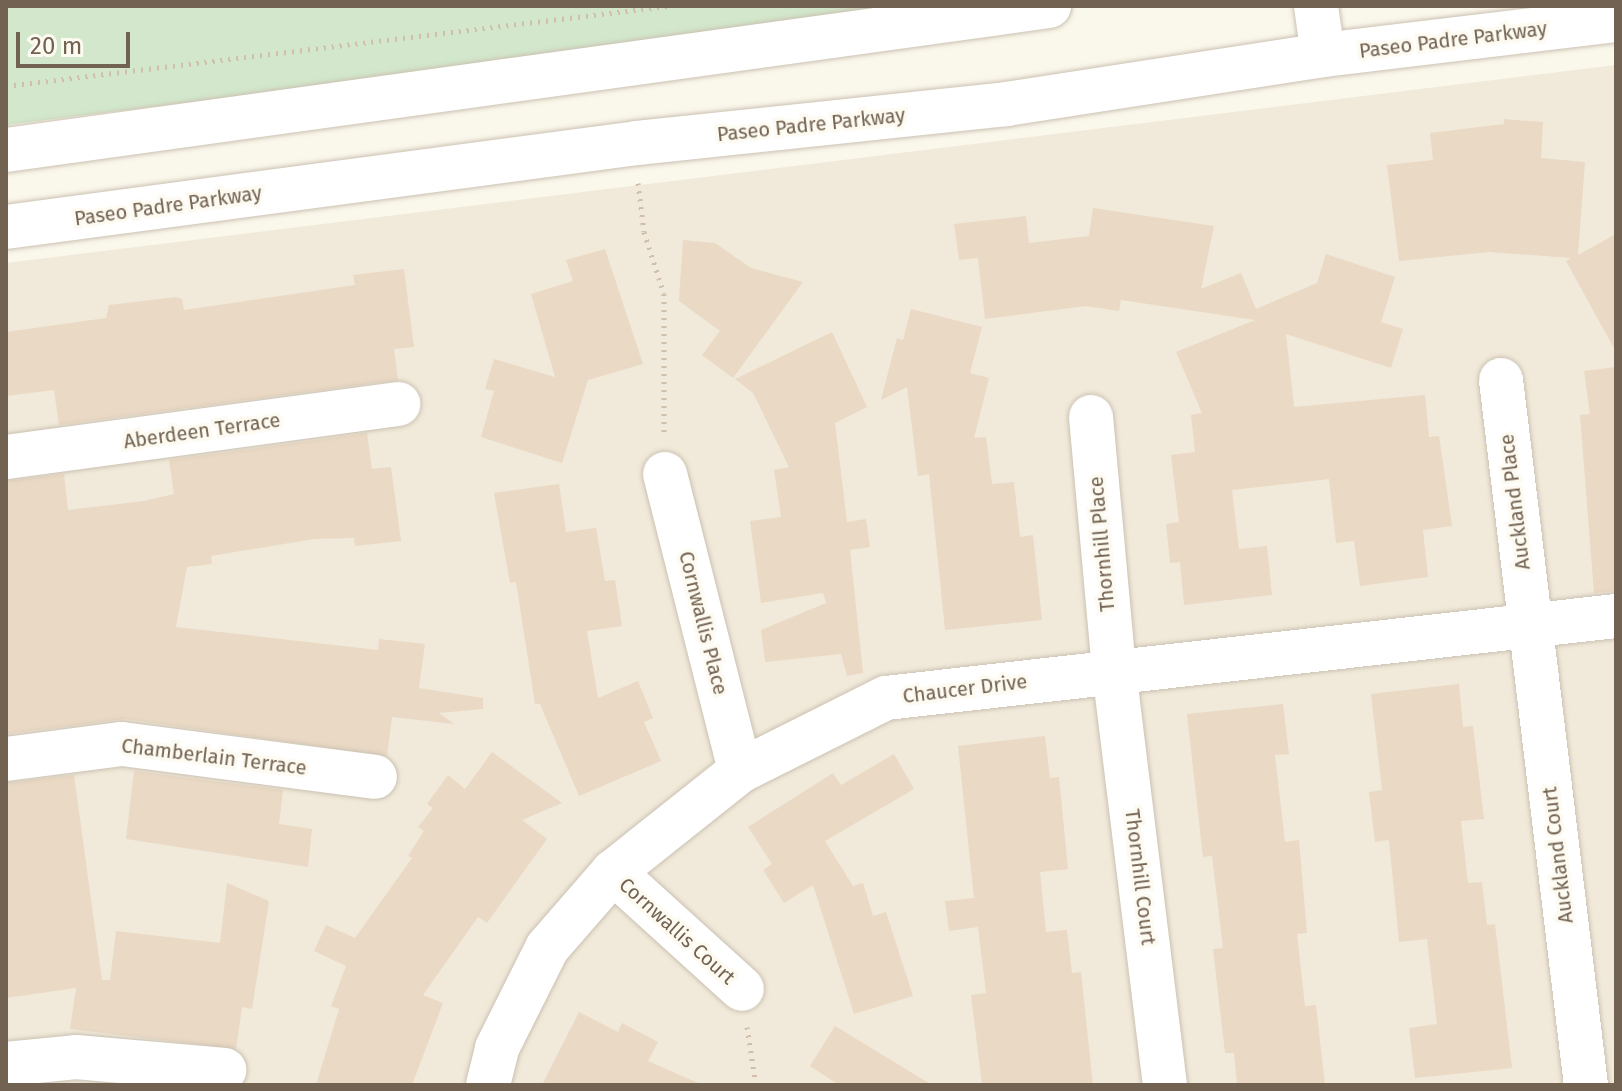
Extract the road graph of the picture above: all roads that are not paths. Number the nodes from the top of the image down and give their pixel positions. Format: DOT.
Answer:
graph roads {
  1 [pos="1049,6"];
  2 [pos="1316,6"];
  3 [pos="1616,20"];
  4 [pos="1323,55"];
  5 [pos="6,150"];
  6 [pos="6,227"];
  7 [pos="1501,380"];
  8 [pos="398,404"];
  9 [pos="1091,417"];
  10 [pos="6,457"];
  11 [pos="665,474"];
  12 [pos="1616,616"];
  13 [pos="1530,625"];
  14 [pos="1114,670"];
  15 [pos="6,759"];
  16 [pos="740,771"];
  17 [pos="375,777"];
  18 [pos="613,872"];
  19 [pos="742,989"];
  20 [pos="6,1064"];
  21 [pos="224,1070"];
  22 [pos="488,1085"];
  23 [pos="1165,1085"];
  24 [pos="1586,1085"];
  1 -- 5 [label="street"];
  2 -- 4 [label="street"];
  3 -- 4 [label="street, Paseo Padre Parkway"];
  4 -- 6 [label="street, Paseo Padre Parkway"];
  7 -- 13 [label="street, Auckland Place"];
  8 -- 10 [label="street, Aberdeen Terrace"];
  9 -- 14 [label="street, Thornhill Place"];
  11 -- 16 [label="street, Cornwallis Place"];
  12 -- 13 [label="street, Chaucer Drive"];
  13 -- 14 [label="street, Chaucer Drive"];
  13 -- 24 [label="street, Auckland Court"];
  14 -- 16 [label="street, Chaucer Drive"];
  14 -- 23 [label="street, Thornhill Court"];
  15 -- 17 [label="street, Chamberlain Terrace"];
  16 -- 18 [label="street, Chaucer Drive"];
  18 -- 19 [label="street, Cornwallis Court"];
  18 -- 22 [label="street, Chaucer Drive"];
  20 -- 21 [label="street"];
}
